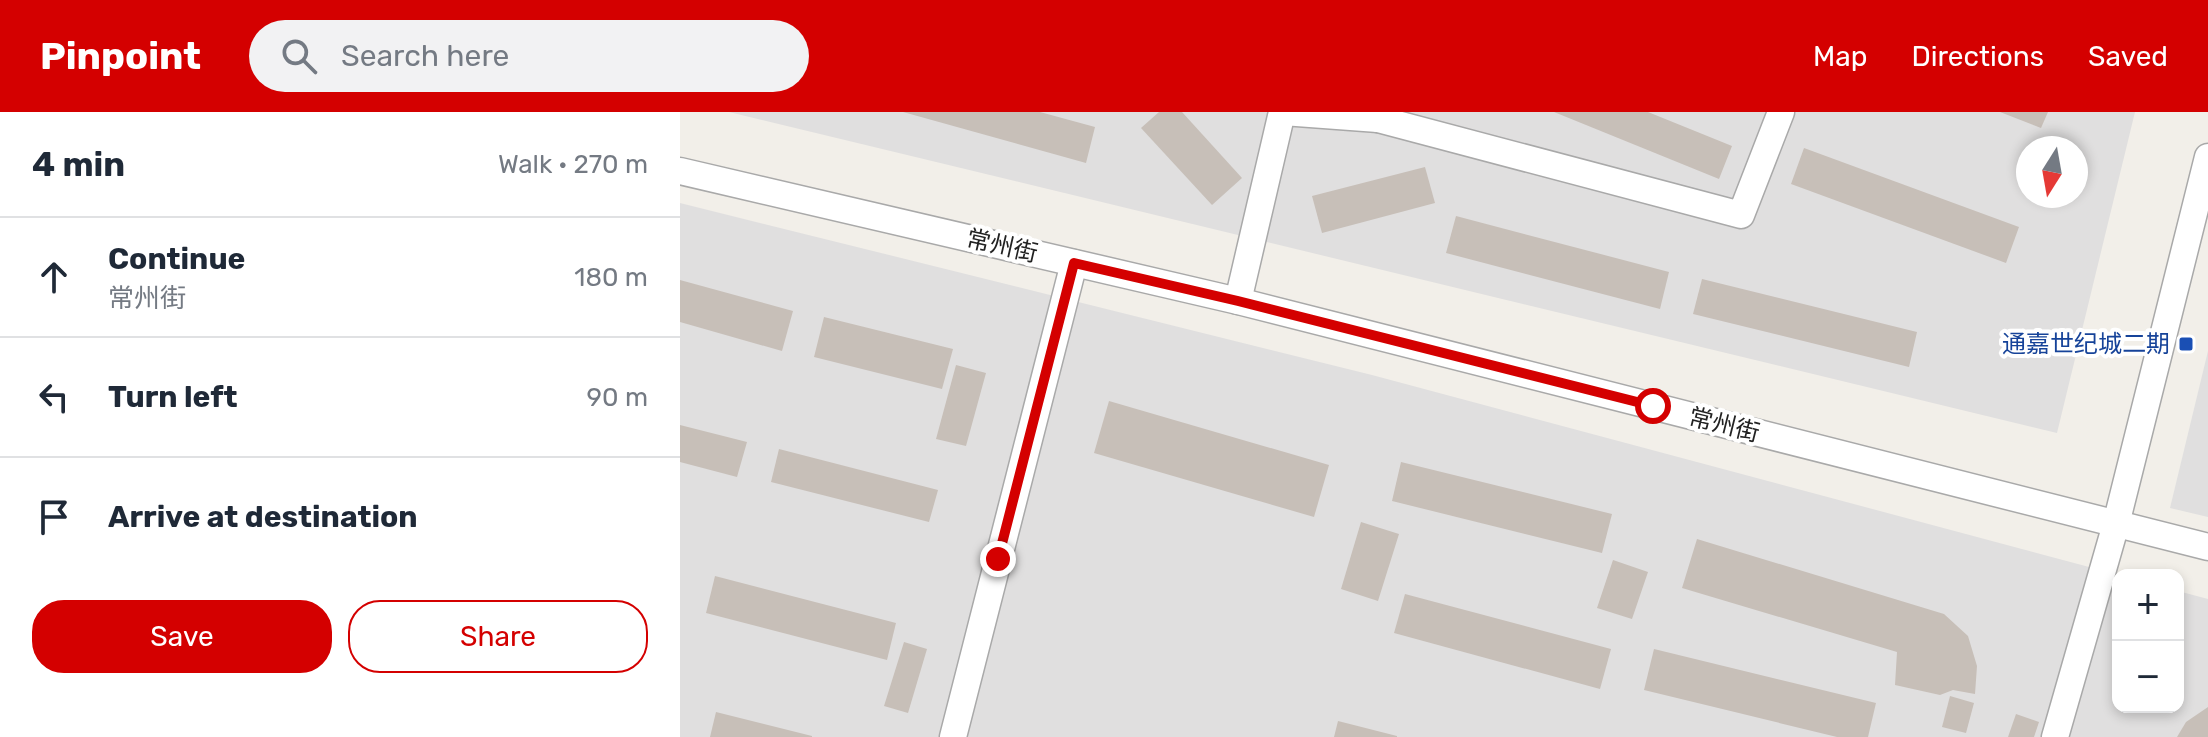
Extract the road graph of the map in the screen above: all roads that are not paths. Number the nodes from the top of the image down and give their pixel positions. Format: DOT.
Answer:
graph roads {
  1 [pos="1282,112"];
  2 [pos="1781,112"];
  3 [pos="1380,116"];
  4 [pos="2208,157"];
  5 [pos="680,171"];
  6 [pos="1074,263"];
  7 [pos="1238,301"];
  8 [pos="2116,524"];
  9 [pos="2208,547"];
  10 [pos="953,737"];
  11 [pos="2055,737"];
  1 -- 3 [label="street"];
  1 -- 7 [label="street"];
  2 -- 3 [label="street"];
  4 -- 8 [label="street"];
  5 -- 6 [label="street, 常州街"];
  6 -- 7 [label="street, 常州街"];
  6 -- 10 [label="street"];
  7 -- 8 [label="street, 常州街"];
  8 -- 9 [label="street, 常州街"];
  8 -- 11 [label="street"];
}
